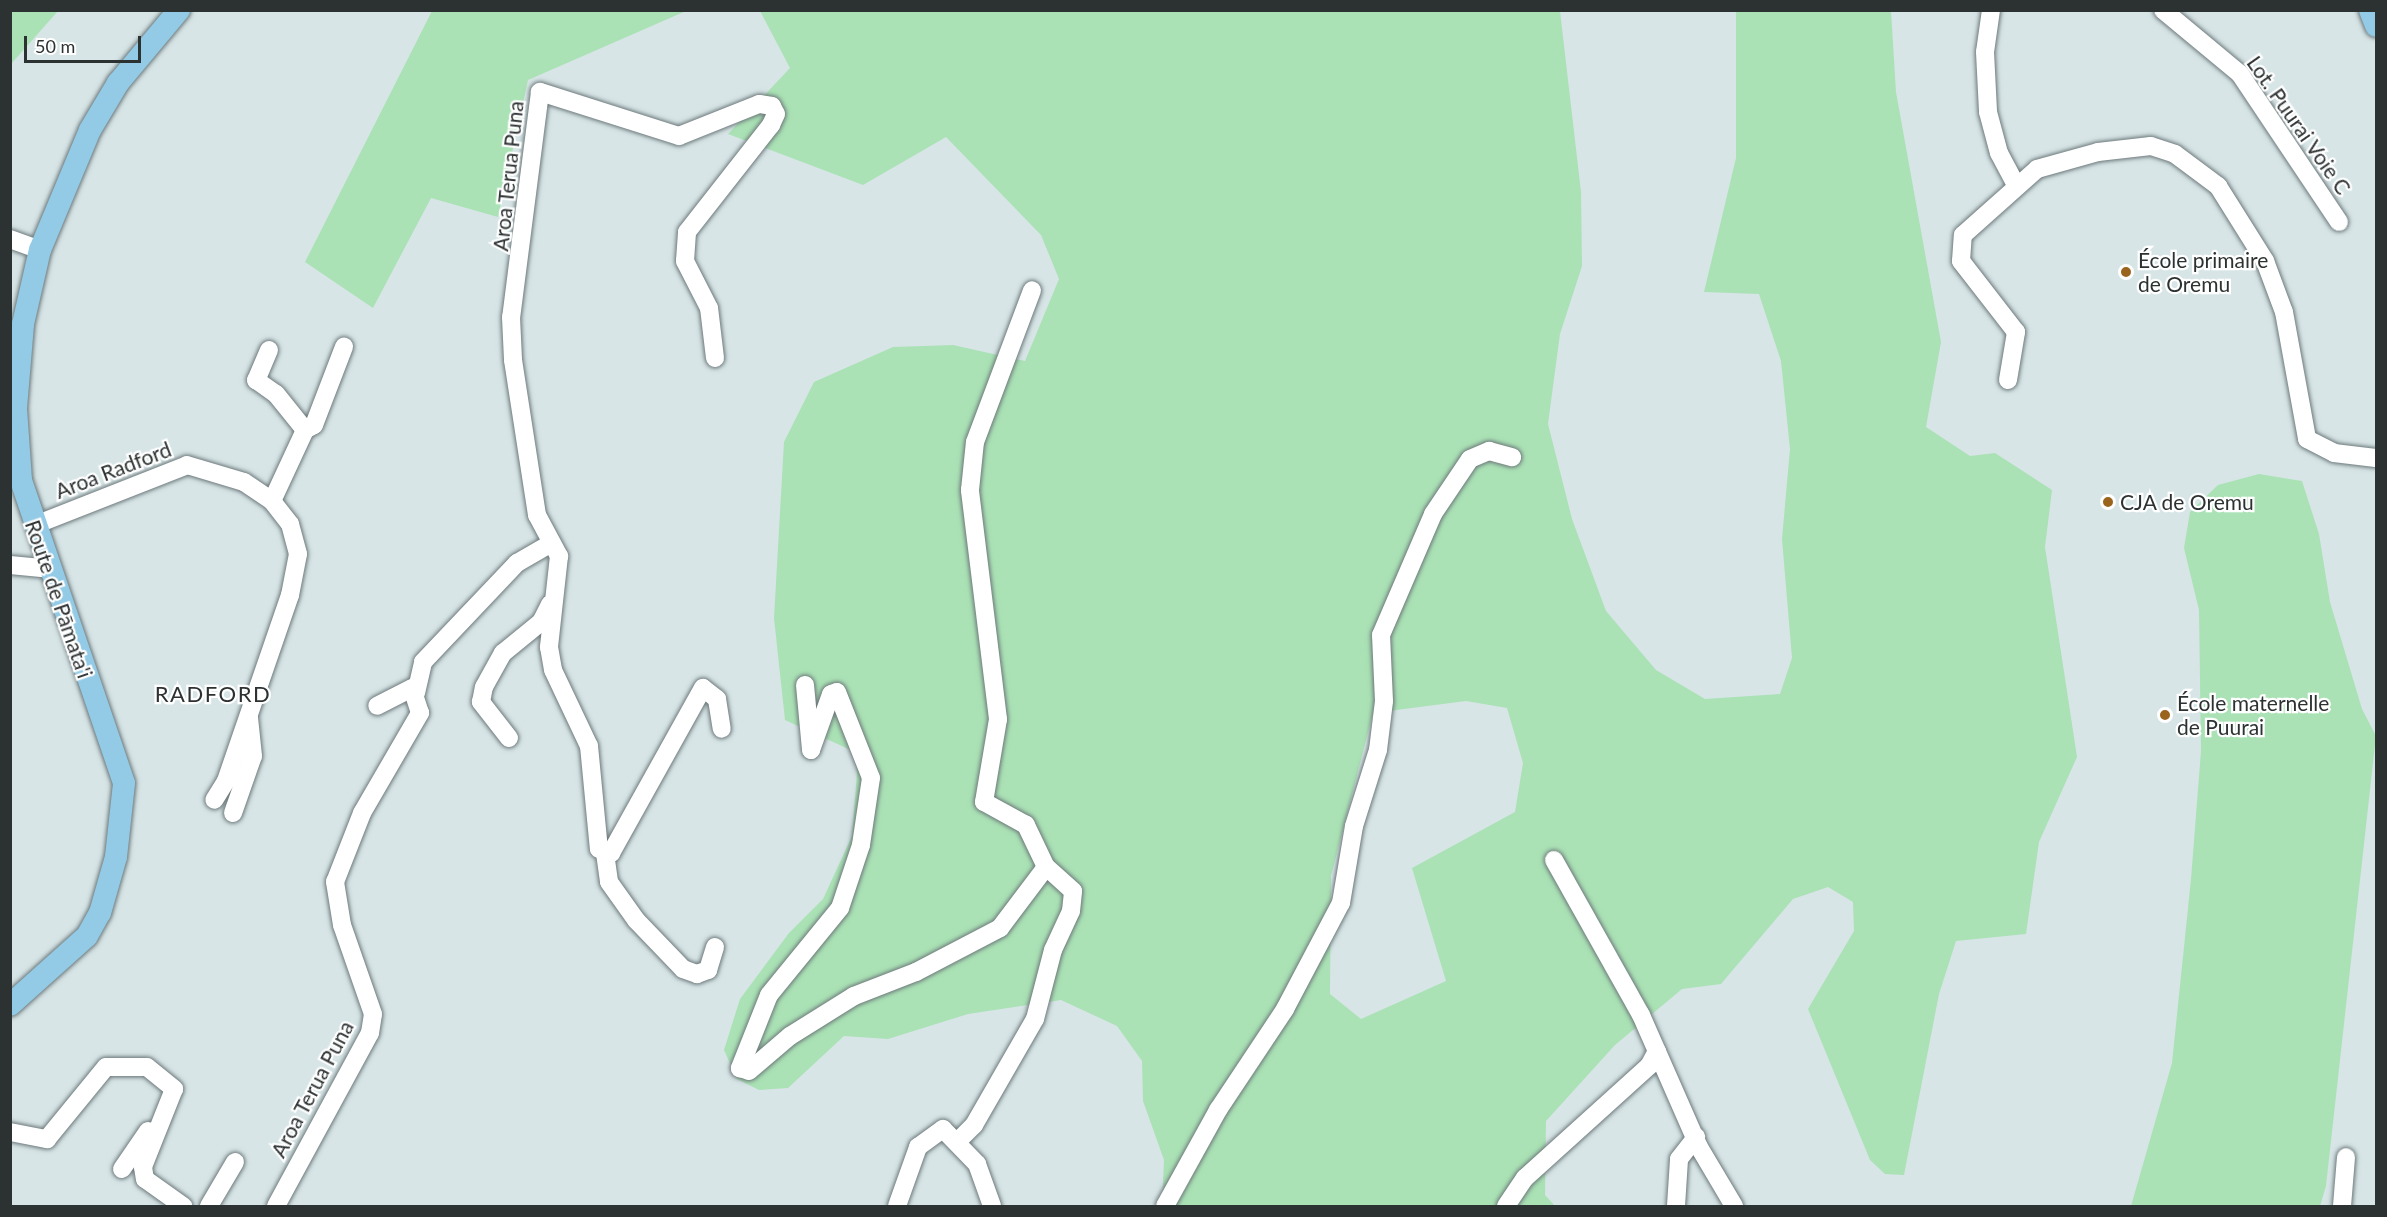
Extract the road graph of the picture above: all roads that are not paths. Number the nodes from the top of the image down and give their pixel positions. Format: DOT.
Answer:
graph roads {
  1 [pos="179,10"];
  2 [pos="1991,10"];
  3 [pos="2163,10"];
  4 [pos="2370,10"];
  5 [pos="2376,26"];
  6 [pos="2016,183"];
  7 [pos="2339,222"];
  8 [pos="10,239"];
  9 [pos="40,250"];
  10 [pos="1032,290"];
  11 [pos="344,347"];
  12 [pos="269,350"];
  13 [pos="715,358"];
  14 [pos="2008,380"];
  15 [pos="305,430"];
  16 [pos="1512,457"];
  17 [pos="2376,458"];
  18 [pos="272,501"];
  19 [pos="35,525"];
  20 [pos="551,543"];
  21 [pos="10,565"];
  22 [pos="52,569"];
  23 [pos="550,603"];
  24 [pos="805,685"];
  25 [pos="416,693"];
  26 [pos="377,706"];
  27 [pos="249,715"];
  28 [pos="722,729"];
  29 [pos="509,738"];
  30 [pos="214,800"];
  31 [pos="233,813"];
  32 [pos="605,853"];
  33 [pos="1554,860"];
  34 [pos="1046,867"];
  35 [pos="715,947"];
  36 [pos="10,1005"];
  37 [pos="1658,1051"];
  38 [pos="166,1078"];
  39 [pos="10,1131"];
  40 [pos="1696,1137"];
  41 [pos="959,1140"];
  42 [pos="2346,1157"];
  43 [pos="236,1162"];
  44 [pos="122,1169"];
  45 [pos="183,1206"];
  46 [pos="209,1206"];
  47 [pos="276,1206"];
  48 [pos="897,1206"];
  49 [pos="992,1206"];
  50 [pos="1165,1206"];
  51 [pos="1506,1206"];
  52 [pos="1676,1206"];
  53 [pos="1734,1206"];
  54 [pos="2342,1206"];
  1 -- 9 [label="main road, Route de Pāmata'i"];
  2 -- 6 [label="street"];
  3 -- 7 [label="street, Lot. Puurai Voie C"];
  4 -- 5 [label="main road"];
  6 -- 14 [label="street"];
  6 -- 17 [label="street"];
  8 -- 9 [label="street"];
  9 -- 19 [label="main road, Route de Pāmata'i"];
  10 -- 34 [label="street"];
  11 -- 15 [label="street"];
  12 -- 15 [label="street"];
  13 -- 20 [label="street, Aroa Terua Puna"];
  15 -- 18 [label="street"];
  16 -- 50 [label="street"];
  18 -- 19 [label="street, Aroa Radford"];
  18 -- 27 [label="street, Aroa Radford"];
  19 -- 22 [label="main road, Route de Pāmata'i"];
  20 -- 23 [label="street, Aroa Terua Puna"];
  20 -- 25 [label="street, Aroa Terua Puna"];
  21 -- 22 [label="street"];
  22 -- 36 [label="main road, Route de Pāmata'i"];
  23 -- 29 [label="street, Aroa Terua Puna"];
  23 -- 32 [label="street, Aroa Terua Puna"];
  24 -- 34 [label="street"];
  25 -- 26 [label="street"];
  25 -- 47 [label="street, Aroa Terua Puna"];
  27 -- 30 [label="street, Aroa Radford"];
  27 -- 31 [label="street, Aroa Radford"];
  28 -- 32 [label="street"];
  32 -- 35 [label="street, Aroa Terua Puna"];
  33 -- 37 [label="street"];
  34 -- 41 [label="street"];
  37 -- 40 [label="street"];
  37 -- 51 [label="street"];
  38 -- 39 [label="street"];
  38 -- 44 [label="street"];
  38 -- 45 [label="street"];
  40 -- 52 [label="street"];
  40 -- 53 [label="street"];
  41 -- 48 [label="street"];
  41 -- 49 [label="street"];
  42 -- 54 [label="street"];
  43 -- 46 [label="street"];
}
